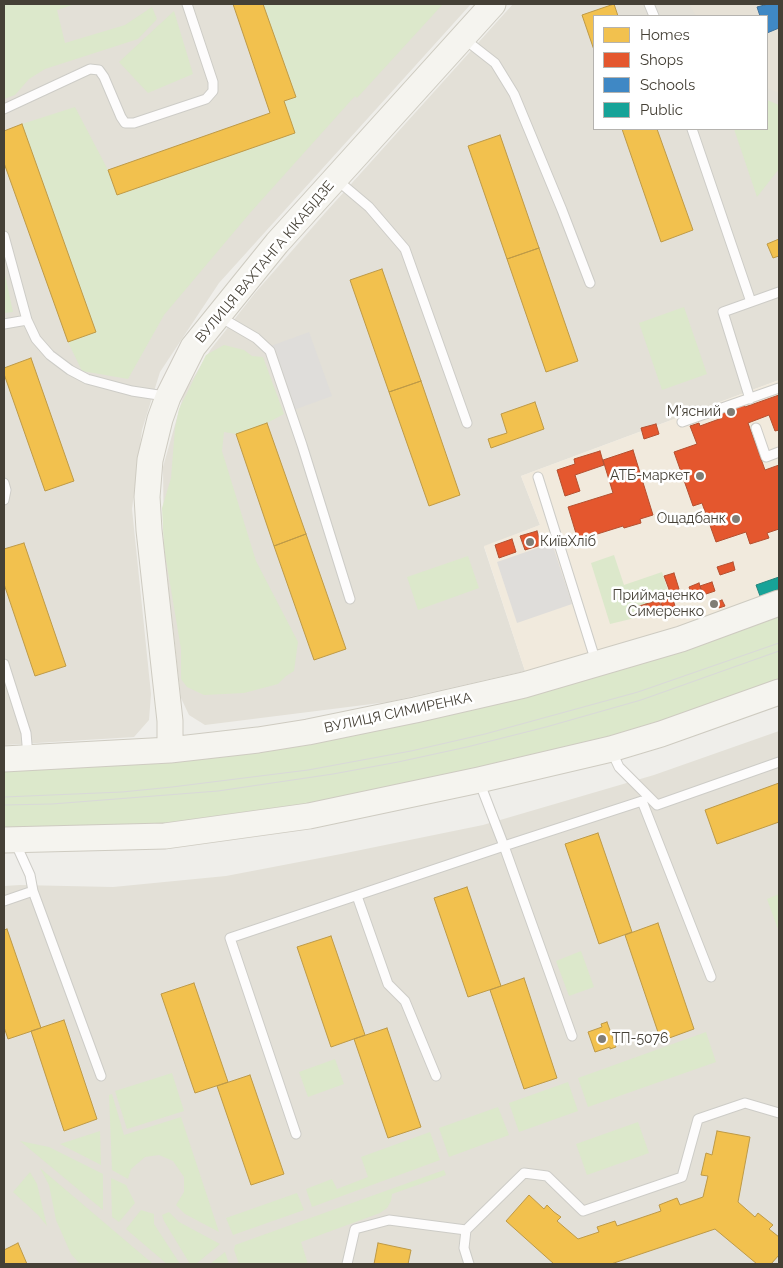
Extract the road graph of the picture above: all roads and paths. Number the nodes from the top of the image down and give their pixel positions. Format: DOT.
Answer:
graph roads {
  1 [pos="187,4"];
  2 [pos="493,4"];
  3 [pos="463,37"];
  4 [pos="4,109"];
  5 [pos="692,130"];
  6 [pos="335,178"];
  7 [pos="4,236"];
  8 [pos="590,283"];
  9 [pos="779,292"];
  10 [pos="751,302"];
  11 [pos="218,316"];
  12 [pos="26,320"];
  13 [pos="4,324"];
  14 [pos="779,388"];
  15 [pos="168,397"];
  16 [pos="750,399"];
  17 [pos="682,422"];
  18 [pos="467,423"];
  19 [pos="756,428"];
  20 [pos="779,452"];
  21 [pos="538,477"];
  22 [pos="4,483"];
  23 [pos="4,500"];
  24 [pos="350,599"];
  25 [pos="779,603"];
  26 [pos="4,664"];
  27 [pos="597,665"];
  28 [pos="779,692"];
  29 [pos="611,749"];
  30 [pos="170,750"];
  31 [pos="28,759"];
  32 [pos="4,760"];
  33 [pos="779,762"];
  34 [pos="479,780"];
  35 [pos="9,840"];
  36 [pos="504,846"];
  37 [pos="33,891"];
  38 [pos="357,896"];
  39 [pos="4,901"];
  40 [pos="710,977"];
  41 [pos="572,1036"];
  42 [pos="101,1076"];
  43 [pos="436,1076"];
  44 [pos="779,1113"];
  45 [pos="296,1134"];
  46 [pos="466,1230"];
  47 [pos="348,1264"];
  48 [pos="469,1264"];
  1 -- 4 [label="lane"];
  2 -- 3 [label="street, ВУЛИЦЯ ВАХТАНГА КІКАБІДЗЕ"];
  3 -- 6 [label="street, ВУЛИЦЯ ВАХТАНГА КІКАБІДЗЕ"];
  3 -- 8 [label="lane"];
  5 -- 10 [label="lane"];
  6 -- 11 [label="street, ВУЛИЦЯ ВАХТАНГА КІКАБІДЗЕ"];
  6 -- 18 [label="lane"];
  7 -- 12 [label="lane"];
  9 -- 10 [label="lane"];
  10 -- 16 [label="lane"];
  11 -- 15 [label="street, ВУЛИЦЯ ВАХТАНГА КІКАБІДЗЕ"];
  11 -- 24 [label="lane"];
  12 -- 13 [label="lane"];
  12 -- 15 [label="lane"];
  14 -- 16 [label="lane"];
  15 -- 30 [label="street, ВУЛИЦЯ ВАХТАНГА КІКАБІДЗЕ"];
  16 -- 17 [label="lane"];
  19 -- 20 [label="lane"];
  21 -- 27 [label="lane"];
  22 -- 23 [label="lane"];
  25 -- 27 [label="street, ВУЛИЦЯ СИМИРЕНКА"];
  26 -- 31 [label="lane"];
  27 -- 30 [label="street, ВУЛИЦЯ СИМИРЕНКА"];
  28 -- 29 [label="street"];
  29 -- 33 [label="lane"];
  29 -- 34 [label="street"];
  30 -- 31 [label="street, ВУЛИЦЯ СИМИРЕНКА"];
  31 -- 32 [label="street, ВУЛИЦЯ СИМИРЕНКА"];
  34 -- 35 [label="street"];
  34 -- 36 [label="lane"];
  35 -- 37 [label="lane"];
  36 -- 38 [label="lane"];
  36 -- 40 [label="lane"];
  36 -- 41 [label="lane"];
  37 -- 39 [label="lane"];
  37 -- 42 [label="lane"];
  38 -- 43 [label="lane"];
  38 -- 45 [label="lane"];
  44 -- 46 [label="lane"];
  46 -- 47 [label="lane"];
  46 -- 48 [label="lane"];
}
